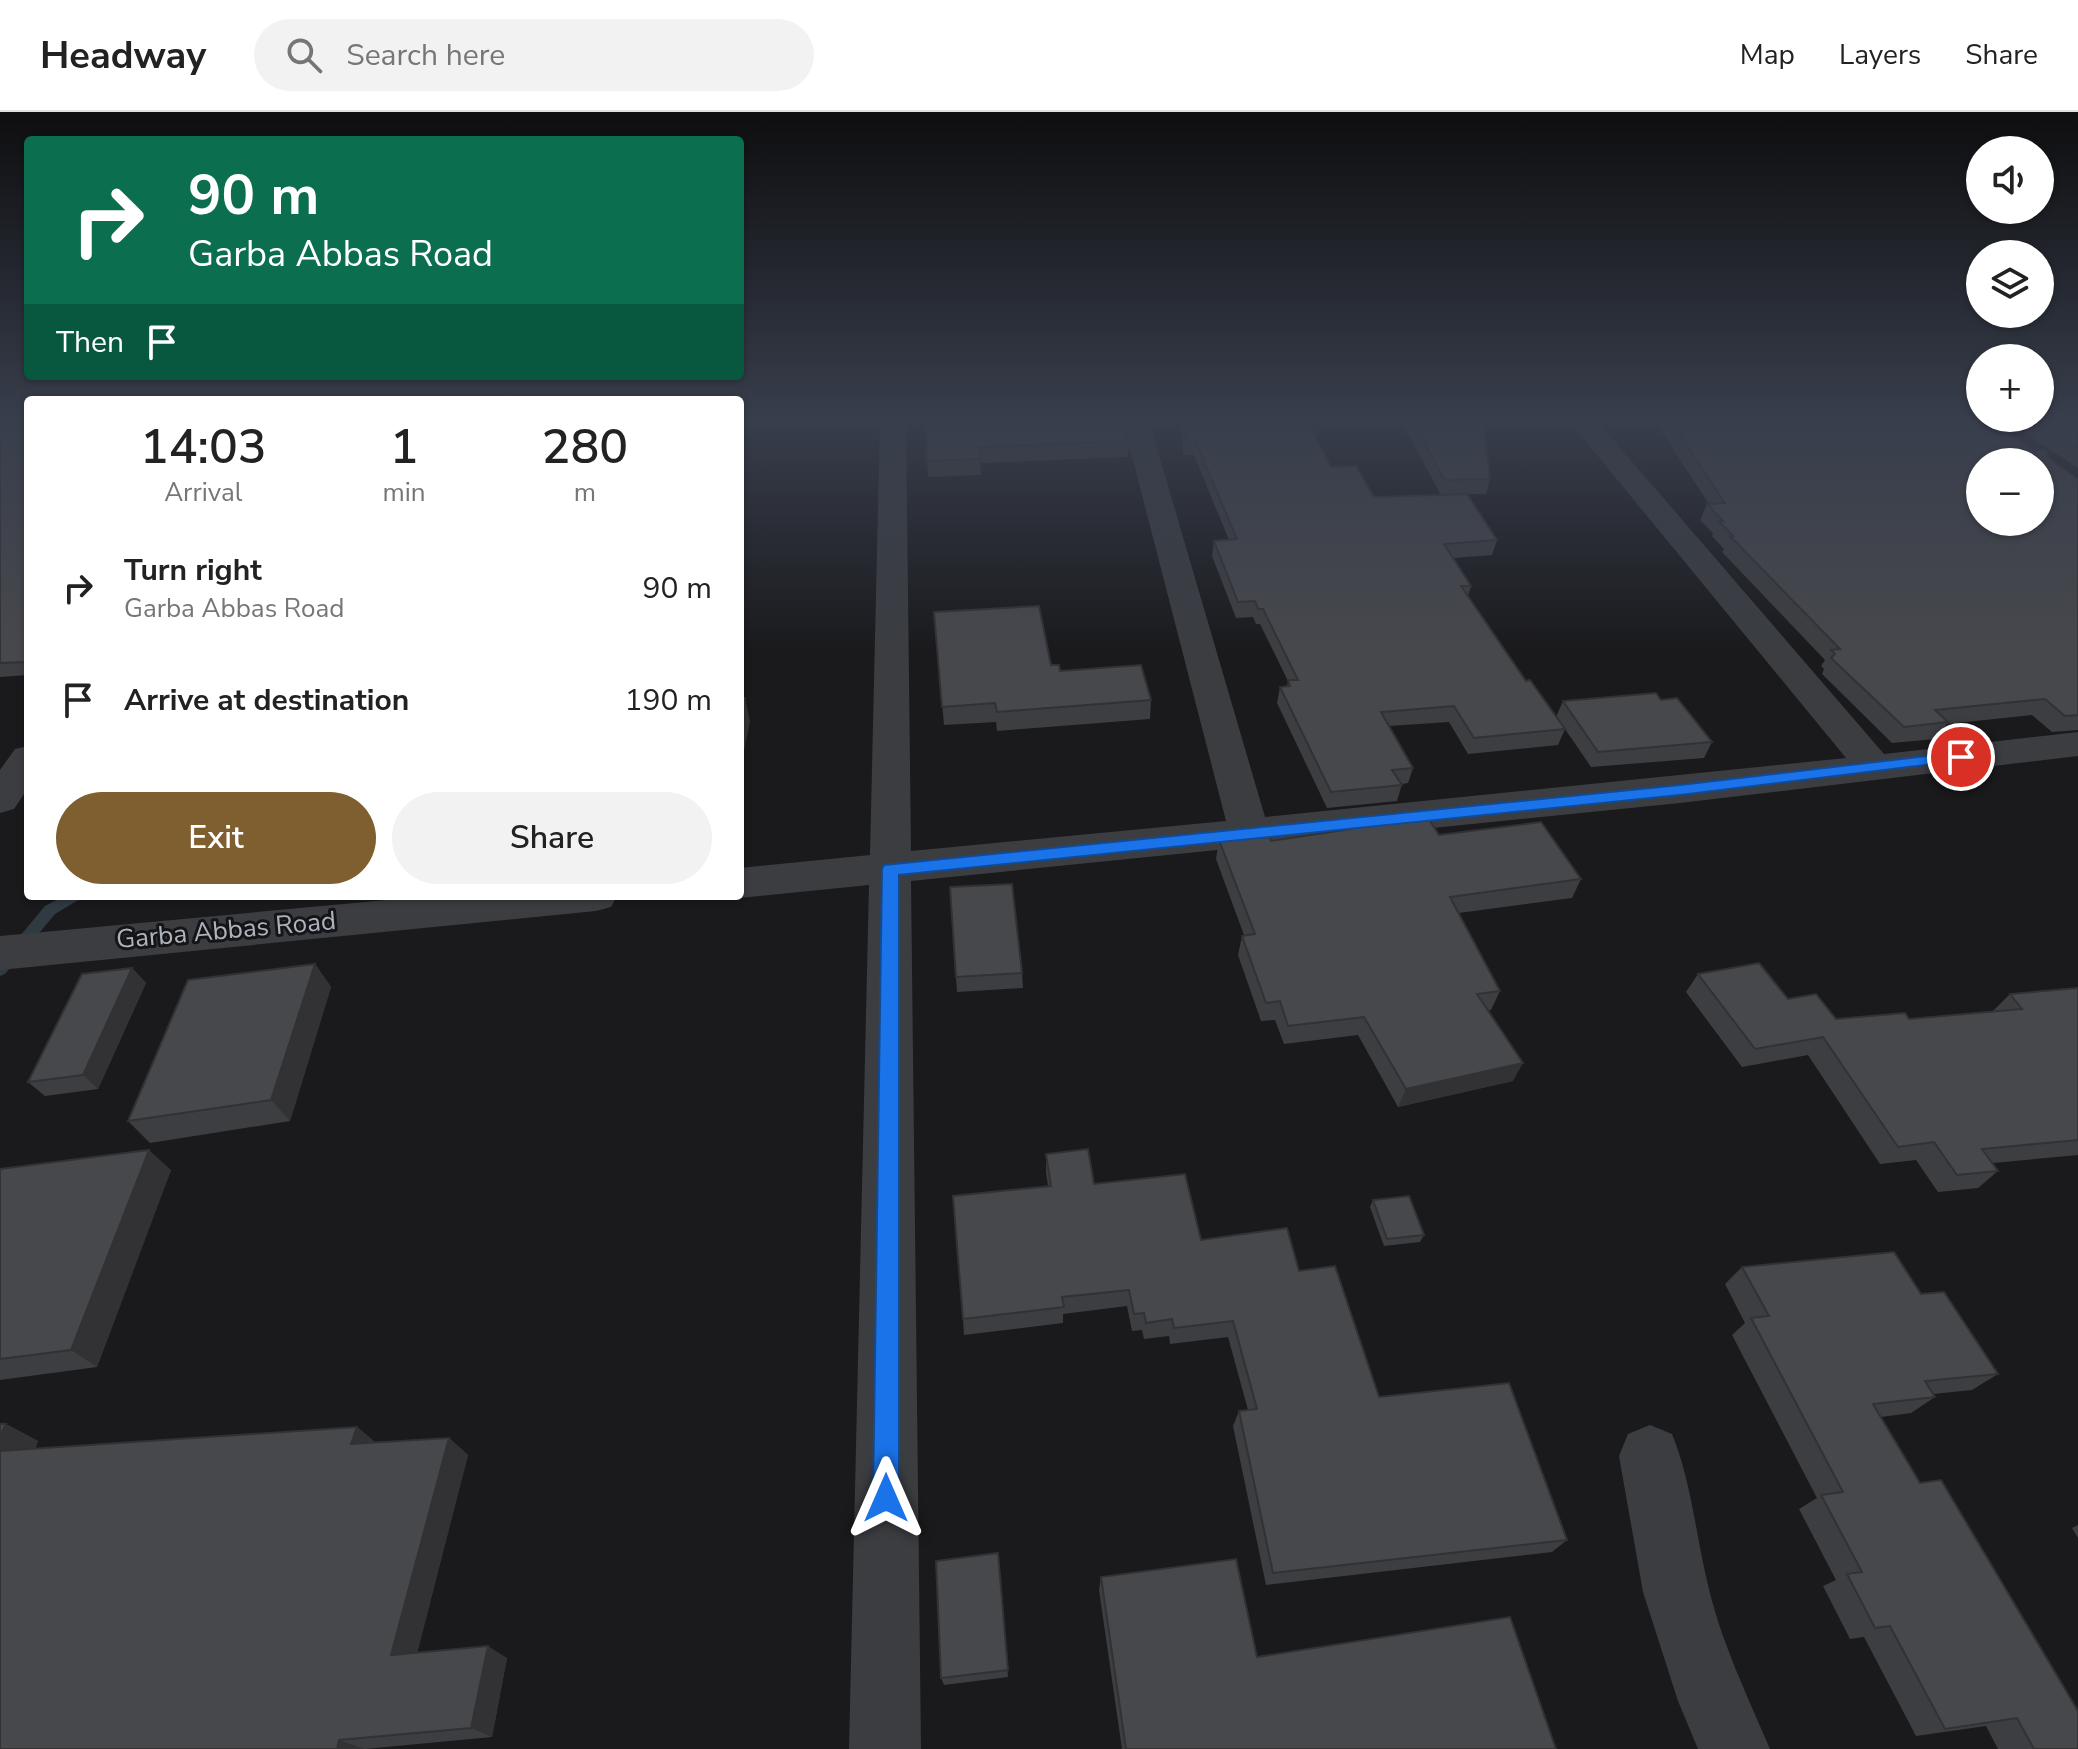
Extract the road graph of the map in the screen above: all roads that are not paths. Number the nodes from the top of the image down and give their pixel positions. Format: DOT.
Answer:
graph roads {
  1 [pos="892,497"];
  2 [pos="1157,497"];
  3 [pos="1646,497"];
  4 [pos="2078,744"];
  5 [pos="24,764"];
  6 [pos="1873,766"];
  7 [pos="0,800"];
  8 [pos="1249,832"];
  9 [pos="890,869"];
  10 [pos="744,883"];
  11 [pos="552,900"];
  12 [pos="0,953"];
  13 [pos="1650,1456"];
  14 [pos="885,1749"];
  15 [pos="1734,1749"];
  1 -- 9 [label="street"];
  2 -- 8 [label="street"];
  3 -- 6 [label="street"];
  4 -- 6 [label="street"];
  5 -- 7 [label="street"];
  6 -- 8 [label="street"];
  8 -- 9 [label="street"];
  9 -- 10 [label="street"];
  9 -- 14 [label="street"];
  11 -- 12 [label="street, Garba Abbas Road"];
  13 -- 15 [label="street"];
}
